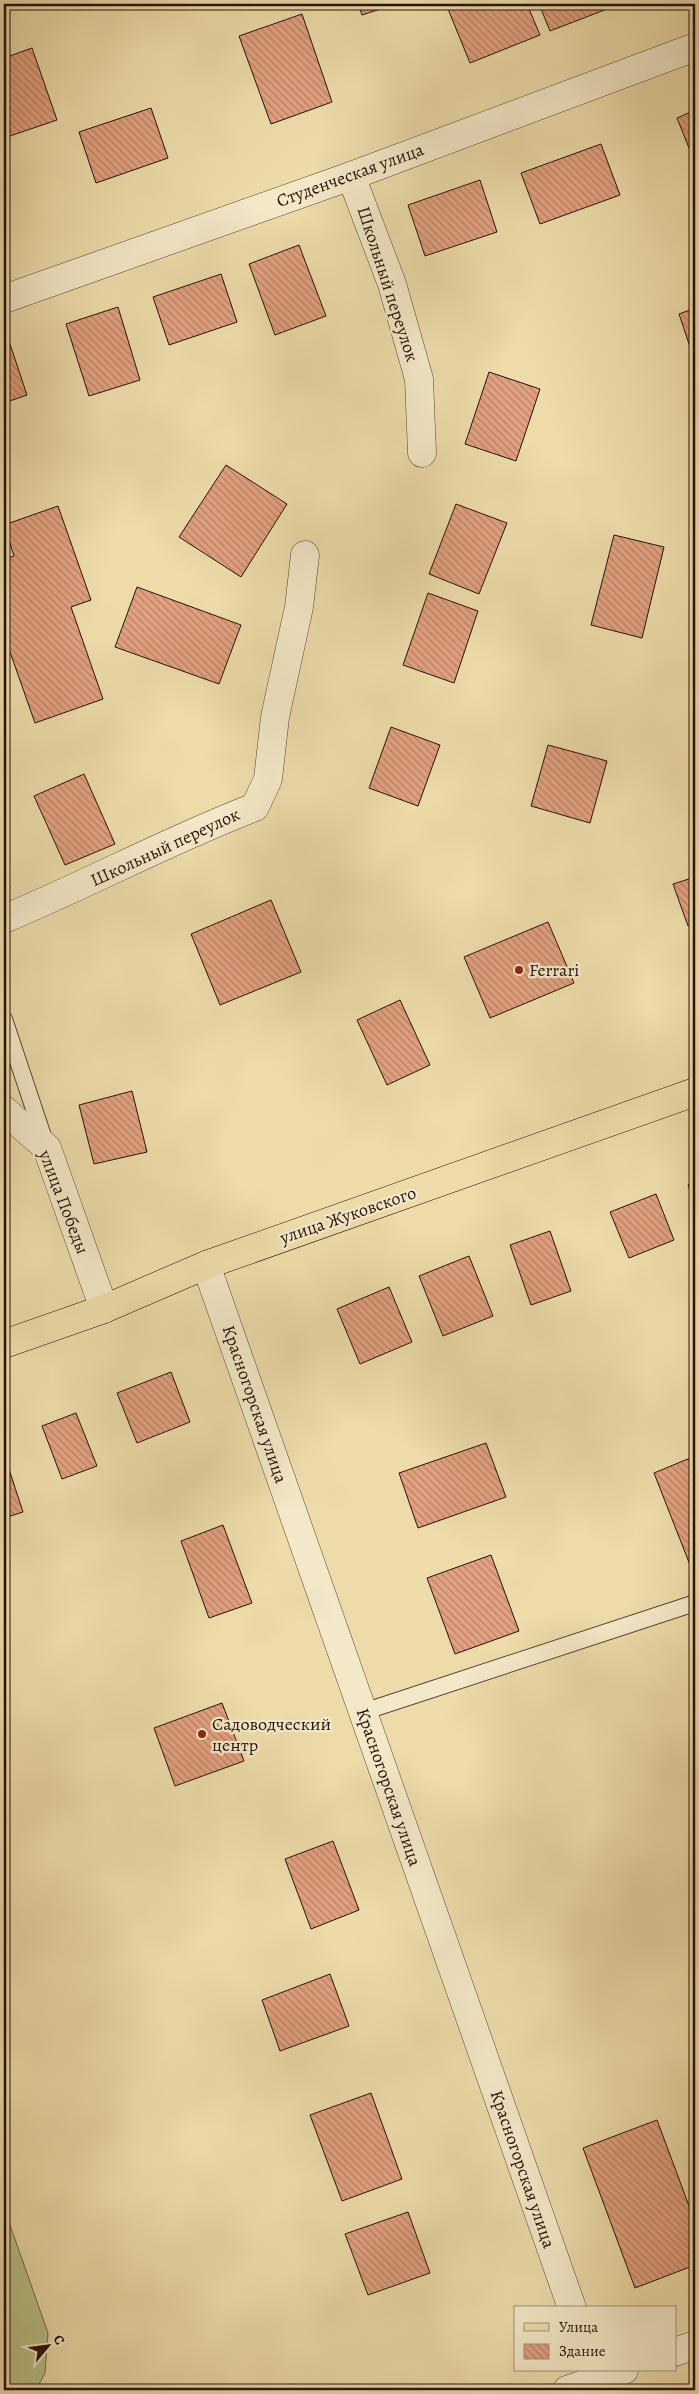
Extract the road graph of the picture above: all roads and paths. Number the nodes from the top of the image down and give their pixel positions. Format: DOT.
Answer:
graph roads {
  1 [pos="695,47"];
  2 [pos="351,176"];
  3 [pos="4,299"];
  4 [pos="422,453"];
  5 [pos="305,555"];
  6 [pos="4,919"];
  7 [pos="4,1019"];
  8 [pos="695,1092"];
  9 [pos="4,1110"];
  10 [pos="47,1148"];
  11 [pos="206,1265"];
  12 [pos="104,1309"];
  13 [pos="4,1344"];
  14 [pos="695,1603"];
  15 [pos="363,1712"];
  16 [pos="571,2306"];
  17 [pos="695,2345"];
  18 [pos="676,2352"];
  19 [pos="619,2372"];
  20 [pos="598,2380"];
  21 [pos="568,2390"];
  1 -- 2 [label="street, Студенческая улица"];
  2 -- 3 [label="street, Студенческая улица"];
  2 -- 4 [label="street, Школьный переулок"];
  5 -- 6 [label="street, Школьный переулок"];
  7 -- 10 [label="lane"];
  8 -- 11 [label="main road, улица Жуковского"];
  9 -- 10 [label="street, улица Победы"];
  10 -- 12 [label="street, улица Победы"];
  11 -- 12 [label="main road, улица Жуковского"];
  11 -- 15 [label="street, Красногорская улица"];
  12 -- 13 [label="main road, улица Жуковского"];
  14 -- 15 [label="lane"];
  15 -- 16 [label="street, Красногорская улица"];
  17 -- 18 [label="street"];
  19 -- 20 [label="street"];
  20 -- 21 [label="street"];
}
